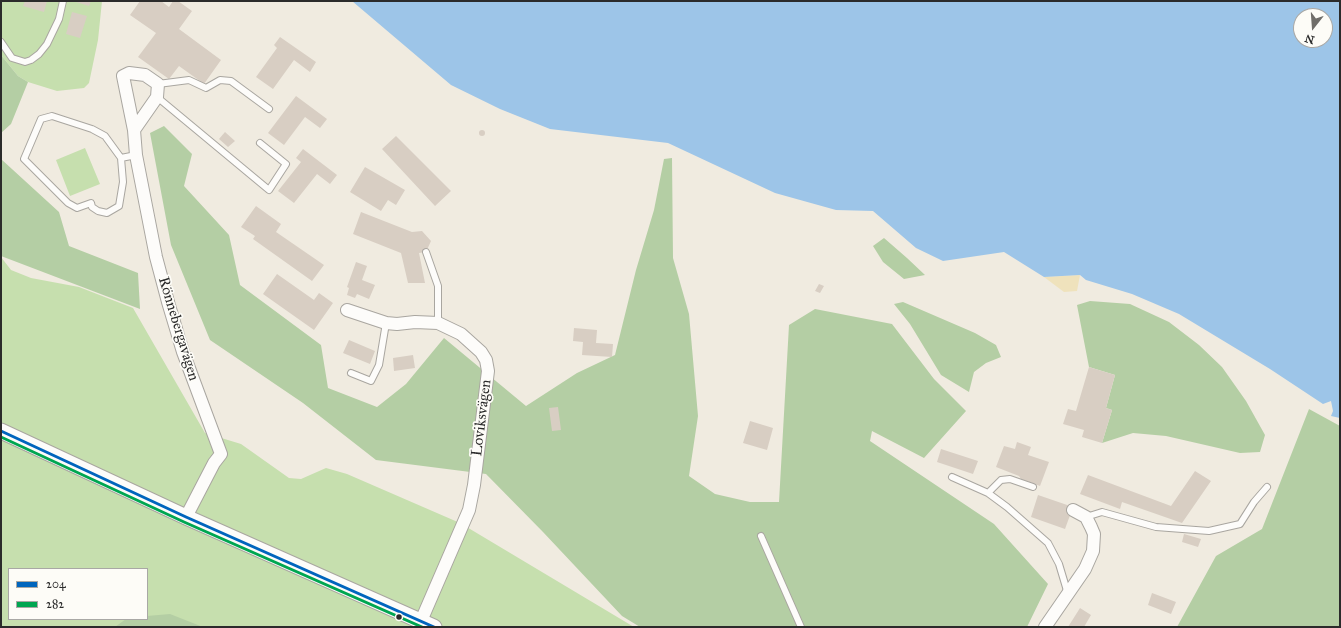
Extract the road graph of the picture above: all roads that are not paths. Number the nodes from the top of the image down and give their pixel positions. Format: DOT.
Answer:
graph roads {
  1 [pos="63,1"];
  2 [pos="1,42"];
  3 [pos="157,90"];
  4 [pos="269,109"];
  5 [pos="134,130"];
  6 [pos="260,143"];
  7 [pos="136,155"];
  8 [pos="122,158"];
  9 [pos="426,252"];
  10 [pos="347,310"];
  11 [pos="386,323"];
  12 [pos="438,323"];
  13 [pos="351,373"];
  14 [pos="1,431"];
  15 [pos="952,477"];
  16 [pos="1267,486"];
  17 [pos="1033,487"];
  18 [pos="988,493"];
  19 [pos="1073,510"];
  20 [pos="186,517"];
  21 [pos="1086,517"];
  22 [pos="761,536"];
  23 [pos="1069,595"];
  24 [pos="428,624"];
  25 [pos="801,627"];
  26 [pos="1045,627"];
  1 -- 2 [label="lane"];
  3 -- 4 [label="lane"];
  3 -- 5 [label="street"];
  3 -- 5 [label="street, Rönnebergavägen"];
  3 -- 6 [label="lane"];
  5 -- 7 [label="street, Rönnebergavägen"];
  7 -- 8 [label="lane"];
  7 -- 20 [label="street, Rönnebergavägen"];
  8 -- 8 [label="lane"];
  9 -- 12 [label="lane"];
  10 -- 11 [label="street, Loviksvägen"];
  11 -- 12 [label="street, Loviksvägen"];
  11 -- 13 [label="lane"];
  12 -- 24 [label="street, Loviksvägen"];
  14 -- 20 [label="street"];
  15 -- 18 [label="lane"];
  16 -- 21 [label="lane"];
  17 -- 18 [label="lane"];
  18 -- 23 [label="lane"];
  19 -- 21 [label="street"];
  20 -- 24 [label="street"];
  21 -- 23 [label="street"];
  22 -- 25 [label="lane"];
  23 -- 26 [label="street"];
}
